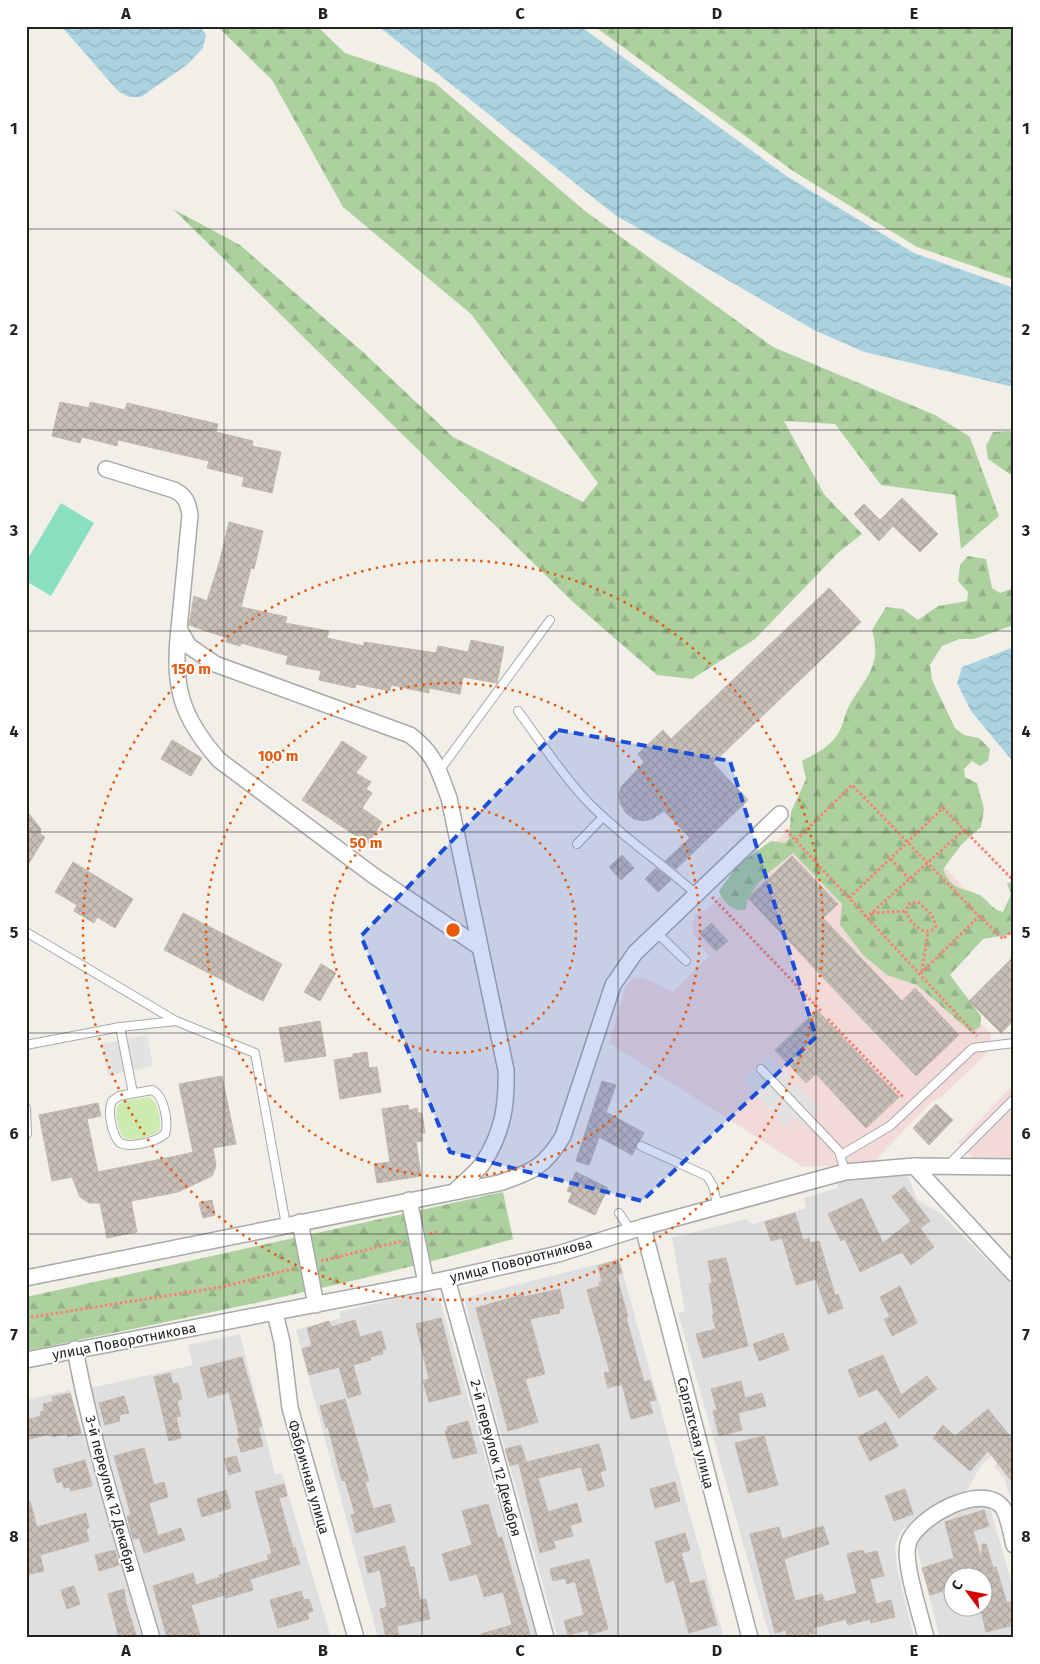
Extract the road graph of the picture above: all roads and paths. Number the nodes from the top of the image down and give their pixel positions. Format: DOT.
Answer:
graph roads {
  1 [pos="106,469"];
  2 [pos="550,620"];
  3 [pos="179,629"];
  4 [pos="518,711"];
  5 [pos="439,771"];
  6 [pos="777,816"];
  7 [pos="604,817"];
  8 [pos="964,830"];
  9 [pos="796,840"];
  10 [pos="908,842"];
  11 [pos="577,844"];
  12 [pos="891,859"];
  13 [pos="927,862"];
  14 [pos="909,878"];
  15 [pos="1014,881"];
  16 [pos="700,892"];
  17 [pos="849,898"];
  18 [pos="906,911"];
  19 [pos="872,913"];
  20 [pos="979,916"];
  21 [pos="867,917"];
  22 [pos="1014,929"];
  23 [pos="26,932"];
  24 [pos="928,932"];
  25 [pos="657,933"];
  26 [pos="478,946"];
  27 [pos="686,961"];
  28 [pos="921,973"];
  29 [pos="820,1011"];
  30 [pos="828,1019"];
  31 [pos="176,1021"];
  32 [pos="120,1026"];
  33 [pos="1014,1043"];
  34 [pos="26,1045"];
  35 [pos="986,1045"];
  36 [pos="761,1069"];
  37 [pos="133,1093"];
  38 [pos="1014,1099"];
  39 [pos="911,1106"];
  40 [pos="26,1108"];
  41 [pos="28,1134"];
  42 [pos="641,1146"];
  43 [pos="841,1156"];
  44 [pos="914,1166"];
  45 [pos="946,1166"];
  46 [pos="1014,1167"];
  47 [pos="845,1172"];
  48 [pos="455,1191"];
  49 [pos="409,1200"];
  50 [pos="718,1208"];
  51 [pos="619,1213"];
  52 [pos="293,1223"];
  53 [pos="637,1229"];
  54 [pos="439,1231"];
  55 [pos="417,1237"];
  56 [pos="308,1264"];
  57 [pos="1014,1274"];
  58 [pos="26,1278"];
  59 [pos="447,1279"];
  60 [pos="426,1283"];
  61 [pos="316,1304"];
  62 [pos="275,1313"];
  63 [pos="26,1318"];
  64 [pos="75,1349"];
  65 [pos="26,1360"];
  66 [pos="1014,1545"];
  67 [pos="152,1638"];
  68 [pos="356,1638"];
  69 [pos="546,1638"];
  70 [pos="750,1638"];
  71 [pos="926,1638"];
  1 -- 3 [label="street"];
  2 -- 5 [label="lane"];
  3 -- 5 [label="street"];
  3 -- 26 [label="street"];
  4 -- 7 [label="lane"];
  5 -- 26 [label="street"];
  6 -- 9 [label="path"];
  6 -- 16 [label="street"];
  7 -- 11 [label="lane"];
  7 -- 16 [label="lane"];
  8 -- 10 [label="path"];
  8 -- 13 [label="path"];
  8 -- 15 [label="path"];
  9 -- 10 [label="path"];
  9 -- 17 [label="path"];
  10 -- 12 [label="path"];
  10 -- 13 [label="path"];
  12 -- 14 [label="path"];
  12 -- 17 [label="path"];
  13 -- 14 [label="path"];
  13 -- 20 [label="path"];
  14 -- 19 [label="path"];
  16 -- 25 [label="street"];
  16 -- 29 [label="path"];
  17 -- 21 [label="path"];
  18 -- 19 [label="path"];
  18 -- 24 [label="path"];
  18 -- 24 [label="path"];
  19 -- 21 [label="path"];
  20 -- 22 [label="path"];
  20 -- 28 [label="path"];
  21 -- 28 [label="path"];
  23 -- 31 [label="lane"];
  24 -- 28 [label="path"];
  25 -- 27 [label="lane"];
  25 -- 48 [label="street"];
  26 -- 48 [label="street"];
  28 -- 35 [label="path"];
  30 -- 39 [label="path"];
  31 -- 32 [label="lane"];
  31 -- 52 [label="lane"];
  32 -- 34 [label="lane"];
  32 -- 37 [label="lane"];
  33 -- 35 [label="lane"];
  35 -- 39 [label="lane"];
  36 -- 43 [label="lane"];
  37 -- 37 [label="lane"];
  38 -- 45 [label="lane"];
  39 -- 43 [label="lane"];
  40 -- 41 [label="lane"];
  42 -- 50 [label="lane"];
  43 -- 47 [label="lane"];
  44 -- 45 [label="street, улица Поворотникова"];
  44 -- 47 [label="street, улица Поворотникова"];
  44 -- 57 [label="street"];
  45 -- 46 [label="street, улица Поворотникова"];
  47 -- 50 [label="street, улица Поворотникова"];
  48 -- 49 [label="street"];
  49 -- 52 [label="street"];
  49 -- 55 [label="street"];
  50 -- 53 [label="street, улица Поворотникова"];
  51 -- 53 [label="lane"];
  52 -- 56 [label="street"];
  52 -- 58 [label="street"];
  53 -- 59 [label="street, улица Поворотникова"];
  53 -- 70 [label="street, Саргатская улица"];
  54 -- 55 [label="path"];
  55 -- 56 [label="path"];
  55 -- 60 [label="street"];
  56 -- 61 [label="street"];
  56 -- 63 [label="path"];
  59 -- 60 [label="street, улица Поворотникова"];
  59 -- 69 [label="street, 2-й переулок 12 Декабря"];
  60 -- 61 [label="street, улица Поворотникова"];
  61 -- 62 [label="street, улица Поворотникова"];
  62 -- 64 [label="street, улица Поворотникова"];
  62 -- 68 [label="street, Фабричная улица"];
  64 -- 65 [label="street, улица Поворотникова"];
  64 -- 67 [label="street, 3-й переулок 12 Декабря"];
  66 -- 71 [label="street"];
}
